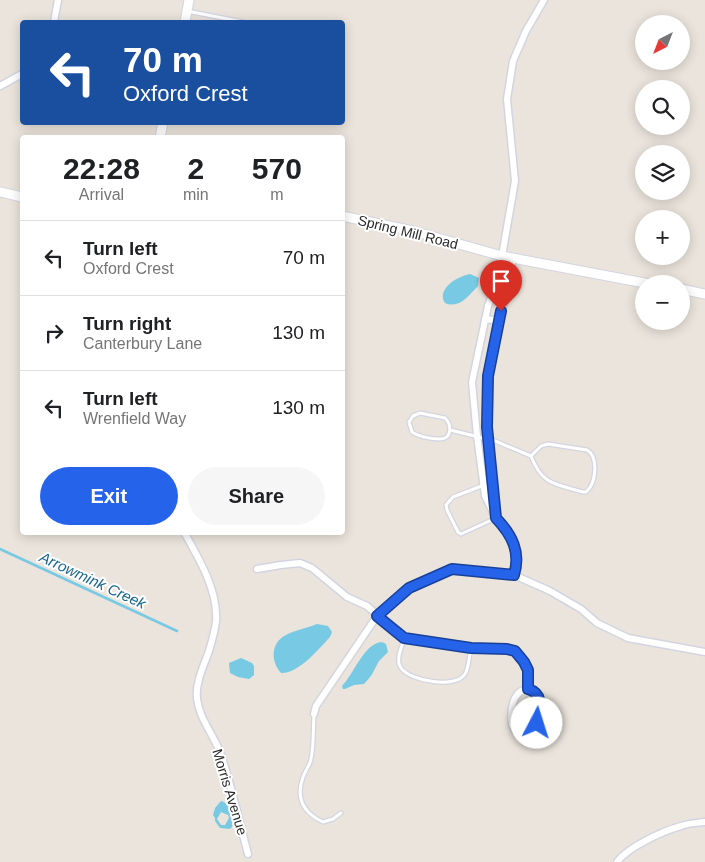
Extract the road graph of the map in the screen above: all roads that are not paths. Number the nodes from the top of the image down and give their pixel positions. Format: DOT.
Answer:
graph roads {
  1 [pos="58,0"];
  2 [pos="190,0"];
  3 [pos="544,0"];
  4 [pos="187,11"];
  5 [pos="54,20"];
  6 [pos="185,20"];
  7 [pos="233,20"];
  8 [pos="20,75"];
  9 [pos="0,86"];
  10 [pos="0,192"];
  11 [pos="20,197"];
  12 [pos="345,217"];
  13 [pos="502,256"];
  14 [pos="513,258"];
  15 [pos="635,281"];
  16 [pos="494,289"];
  17 [pos="506,292"];
  18 [pos="690,292"];
  19 [pos="705,294"];
  20 [pos="485,319"];
  21 [pos="500,322"];
  22 [pos="450,430"];
  23 [pos="477,436"];
  24 [pos="488,440"];
  25 [pos="531,456"];
  26 [pos="484,485"];
  27 [pos="496,518"];
  28 [pos="186,535"];
  29 [pos="257,569"];
  30 [pos="514,575"];
  31 [pos="377,616"];
  32 [pos="404,638"];
  33 [pos="471,648"];
  34 [pos="705,652"];
  35 [pos="528,689"];
  36 [pos="314,714"];
  37 [pos="341,813"];
  38 [pos="705,822"];
  39 [pos="248,854"];
  40 [pos="616,862"];
  1 -- 5 [label="street"];
  2 -- 4 [label="main road"];
  3 -- 13 [label="street"];
  4 -- 6 [label="main road"];
  4 -- 7 [label="lane"];
  8 -- 9 [label="street"];
  10 -- 11 [label="main road"];
  12 -- 13 [label="main road, Spring Mill Road"];
  13 -- 14 [label="main road, Spring Mill Road"];
  13 -- 16 [label="street"];
  14 -- 15 [label="main road, Spring Mill Road"];
  14 -- 17 [label="street"];
  16 -- 17 [label="street"];
  16 -- 20 [label="street"];
  17 -- 21 [label="street"];
  18 -- 19 [label="main road"];
  20 -- 21 [label="street"];
  20 -- 23 [label="street"];
  21 -- 24 [label="street"];
  22 -- 22 [label="lane"];
  22 -- 23 [label="lane"];
  23 -- 24 [label="lane"];
  23 -- 26 [label="street"];
  24 -- 25 [label="lane"];
  24 -- 27 [label="street"];
  25 -- 25 [label="lane"];
  26 -- 27 [label="street"];
  26 -- 27 [label="lane"];
  27 -- 30 [label="street"];
  28 -- 39 [label="street, Morris Avenue"];
  29 -- 31 [label="street"];
  30 -- 31 [label="street"];
  30 -- 34 [label="street"];
  31 -- 32 [label="street"];
  31 -- 36 [label="street"];
  32 -- 33 [label="street"];
  32 -- 33 [label="lane"];
  33 -- 35 [label="street"];
  35 -- 35 [label="street"];
  36 -- 37 [label="lane"];
  38 -- 40 [label="street"];
}
